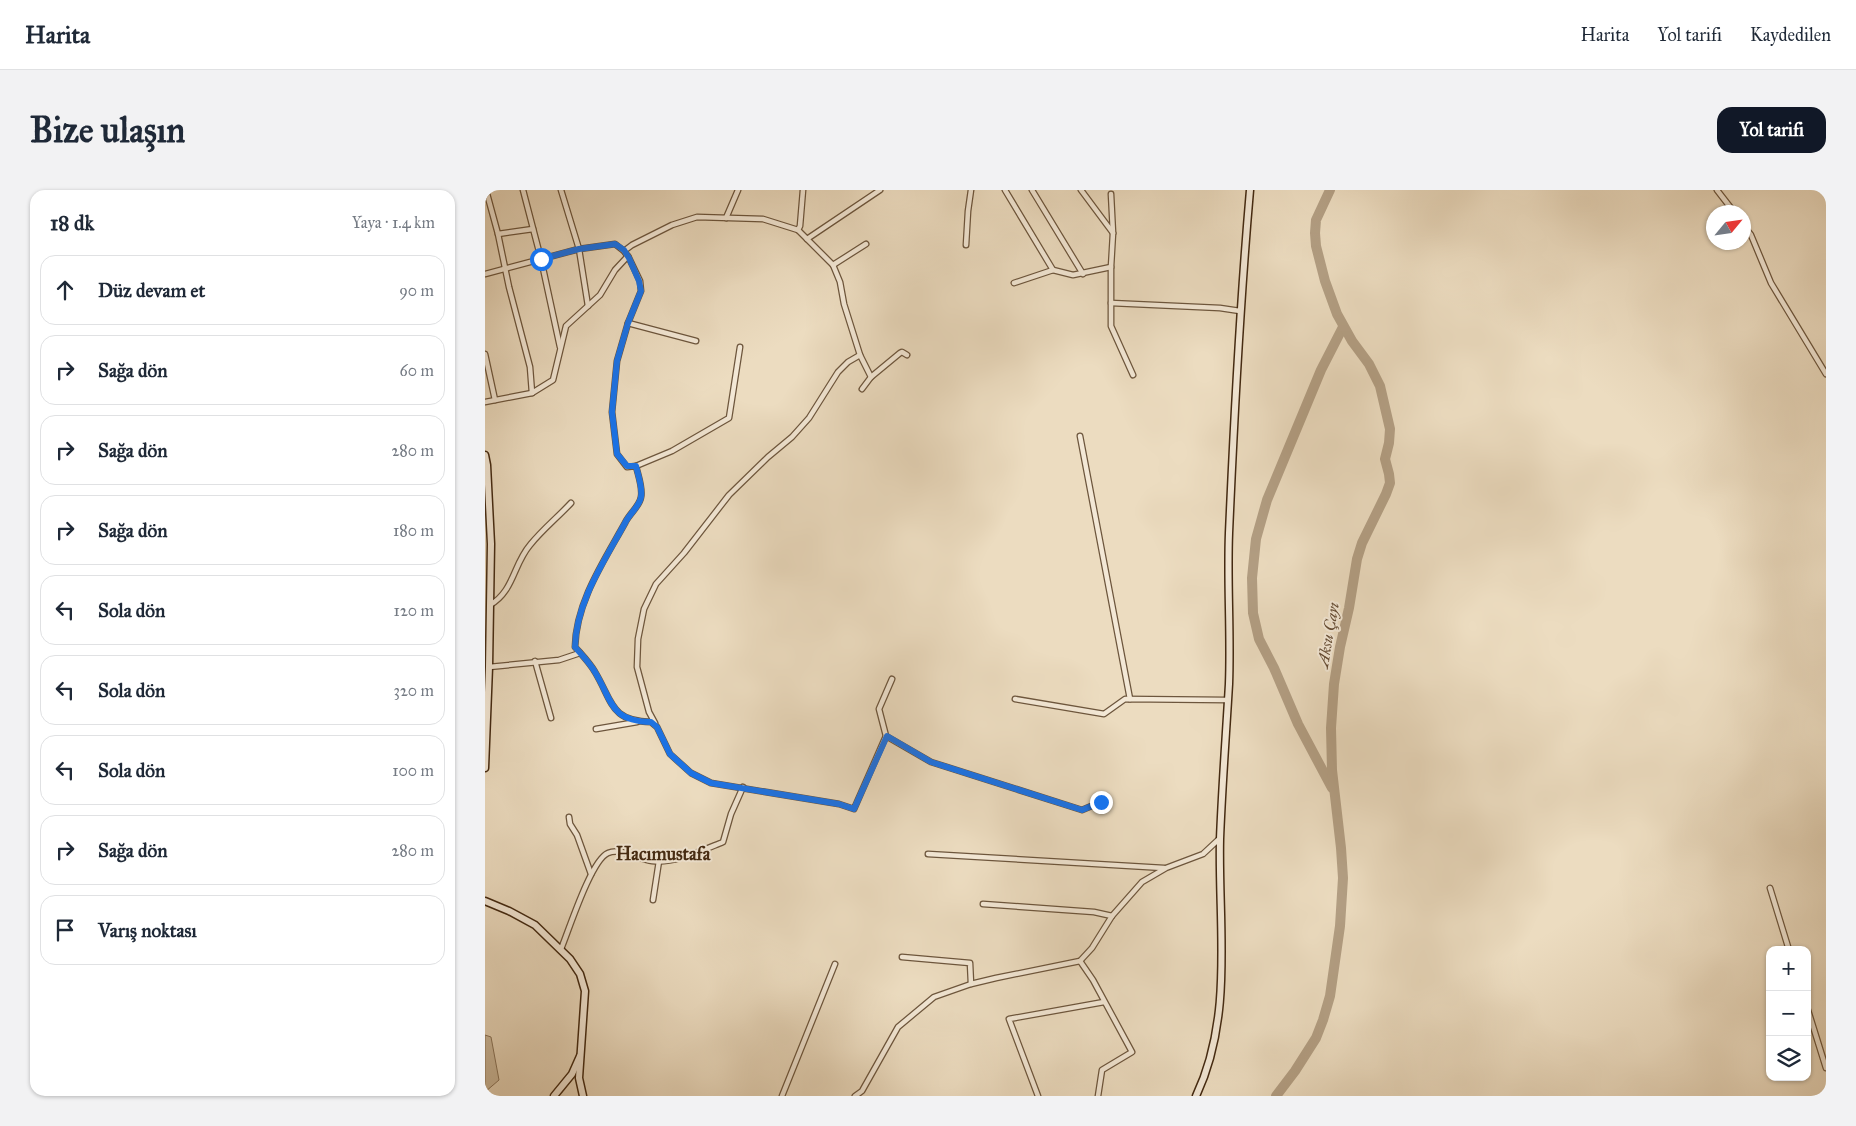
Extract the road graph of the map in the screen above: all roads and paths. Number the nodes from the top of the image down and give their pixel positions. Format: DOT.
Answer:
graph roads {
  1 [pos="486,190"];
  2 [pos="523,190"];
  3 [pos="561,190"];
  4 [pos="738,190"];
  5 [pos="803,190"];
  6 [pos="880,190"];
  7 [pos="971,190"];
  8 [pos="1005,190"];
  9 [pos="1032,190"];
  10 [pos="1081,190"];
  11 [pos="1250,190"];
  12 [pos="1717,190"];
  13 [pos="1111,194"];
  14 [pos="1729,205"];
  15 [pos="726,218"];
  16 [pos="533,229"];
  17 [pos="798,230"];
  18 [pos="1113,233"];
  19 [pos="499,234"];
  20 [pos="1751,235"];
  21 [pos="807,239"];
  22 [pos="866,244"];
  23 [pos="966,245"];
  24 [pos="579,249"];
  25 [pos="624,250"];
  26 [pos="628,256"];
  27 [pos="541,259"];
  28 [pos="833,265"];
  29 [pos="1111,267"];
  30 [pos="504,269"];
  31 [pos="1053,270"];
  32 [pos="485,274"];
  33 [pos="1083,274"];
  34 [pos="1015,283"];
  35 [pos="1111,303"];
  36 [pos="588,306"];
  37 [pos="1240,311"];
  38 [pos="628,323"];
  39 [pos="696,341"];
  40 [pos="740,347"];
  41 [pos="560,350"];
  42 [pos="485,354"];
  43 [pos="860,355"];
  44 [pos="907,355"];
  45 [pos="1826,374"];
  46 [pos="1133,375"];
  47 [pos="871,377"];
  48 [pos="862,389"];
  49 [pos="532,393"];
  50 [pos="495,400"];
  51 [pos="485,402"];
  52 [pos="1080,436"];
  53 [pos="485,455"];
  54 [pos="636,466"];
  55 [pos="571,503"];
  56 [pos="490,605"];
  57 [pos="580,653"];
  58 [pos="535,661"];
  59 [pos="489,667"];
  60 [pos="892,679"];
  61 [pos="1015,699"];
  62 [pos="1130,699"];
  63 [pos="1227,700"];
  64 [pos="551,718"];
  65 [pos="638,722"];
  66 [pos="657,727"];
  67 [pos="596,730"];
  68 [pos="887,736"];
  69 [pos="485,768"];
  70 [pos="743,787"];
  71 [pos="1101,802"];
  72 [pos="569,817"];
  73 [pos="1220,839"];
  74 [pos="928,854"];
  75 [pos="659,861"];
  76 [pos="1166,868"];
  77 [pos="591,874"];
  78 [pos="1770,888"];
  79 [pos="653,900"];
  80 [pos="485,901"];
  81 [pos="983,904"];
  82 [pos="1112,916"];
  83 [pos="1788,946"];
  84 [pos="561,949"];
  85 [pos="902,957"];
  86 [pos="1079,961"];
  87 [pos="835,964"];
  88 [pos="971,984"];
  89 [pos="1104,1002"];
  90 [pos="1811,1020"];
  91 [pos="581,1052"];
  92 [pos="1826,1068"];
  93 [pos="554,1096"];
  94 [pos="583,1096"];
  95 [pos="782,1096"];
  96 [pos="855,1096"];
  97 [pos="1038,1096"];
  98 [pos="1098,1096"];
  99 [pos="1196,1096"];
  1 -- 19 [label="street"];
  2 -- 16 [label="street"];
  3 -- 24 [label="street"];
  4 -- 15 [label="street"];
  5 -- 17 [label="street"];
  6 -- 21 [label="street"];
  7 -- 23 [label="street"];
  8 -- 31 [label="street"];
  9 -- 33 [label="street"];
  10 -- 18 [label="street"];
  11 -- 37 [label="street"];
  12 -- 14 [label="street"];
  13 -- 18 [label="street"];
  15 -- 17 [label="street"];
  15 -- 25 [label="street"];
  16 -- 19 [label="street"];
  16 -- 27 [label="street"];
  17 -- 21 [label="street"];
  18 -- 29 [label="street"];
  19 -- 30 [label="street"];
  20 -- 45 [label="street"];
  21 -- 28 [label="street"];
  22 -- 28 [label="street"];
  24 -- 25 [label="street"];
  24 -- 27 [label="street"];
  24 -- 36 [label="street"];
  25 -- 26 [label="street"];
  26 -- 36 [label="street"];
  26 -- 38 [label="street"];
  27 -- 30 [label="street"];
  27 -- 41 [label="street"];
  28 -- 43 [label="street"];
  29 -- 33 [label="street"];
  29 -- 35 [label="street"];
  30 -- 32 [label="street"];
  30 -- 49 [label="street"];
  31 -- 33 [label="street"];
  31 -- 34 [label="street"];
  35 -- 37 [label="street"];
  35 -- 46 [label="street"];
  36 -- 41 [label="street"];
  37 -- 63 [label="street"];
  38 -- 39 [label="street"];
  38 -- 54 [label="street"];
  40 -- 54 [label="street"];
  41 -- 49 [label="street"];
  42 -- 50 [label="street"];
  43 -- 47 [label="street"];
  43 -- 66 [label="street"];
  44 -- 47 [label="street"];
  47 -- 48 [label="street"];
  49 -- 50 [label="street"];
  50 -- 51 [label="street"];
  52 -- 62 [label="street"];
  53 -- 56 [label="street"];
  54 -- 57 [label="street"];
  55 -- 56 [label="street"];
  56 -- 59 [label="street"];
  57 -- 58 [label="street"];
  57 -- 65 [label="street"];
  58 -- 59 [label="street"];
  58 -- 64 [label="street"];
  59 -- 69 [label="street"];
  60 -- 68 [label="street"];
  61 -- 62 [label="street"];
  62 -- 63 [label="street"];
  63 -- 73 [label="street"];
  65 -- 66 [label="street"];
  65 -- 67 [label="street"];
  66 -- 70 [label="street"];
  68 -- 70 [label="street"];
  68 -- 71 [label="street"];
  70 -- 75 [label="street"];
  72 -- 77 [label="street"];
  73 -- 76 [label="street"];
  73 -- 99 [label="street"];
  74 -- 76 [label="street"];
  75 -- 77 [label="street"];
  75 -- 79 [label="street"];
  76 -- 82 [label="street"];
  77 -- 84 [label="street"];
  78 -- 83 [label="street"];
  80 -- 84 [label="street"];
  81 -- 82 [label="street"];
  82 -- 86 [label="street"];
  84 -- 91 [label="street"];
  85 -- 88 [label="street"];
  86 -- 88 [label="street"];
  86 -- 89 [label="street"];
  87 -- 95 [label="street"];
  88 -- 96 [label="street"];
  89 -- 97 [label="street"];
  89 -- 98 [label="street"];
  90 -- 92 [label="street"];
  91 -- 93 [label="street"];
  91 -- 94 [label="street"];
}
